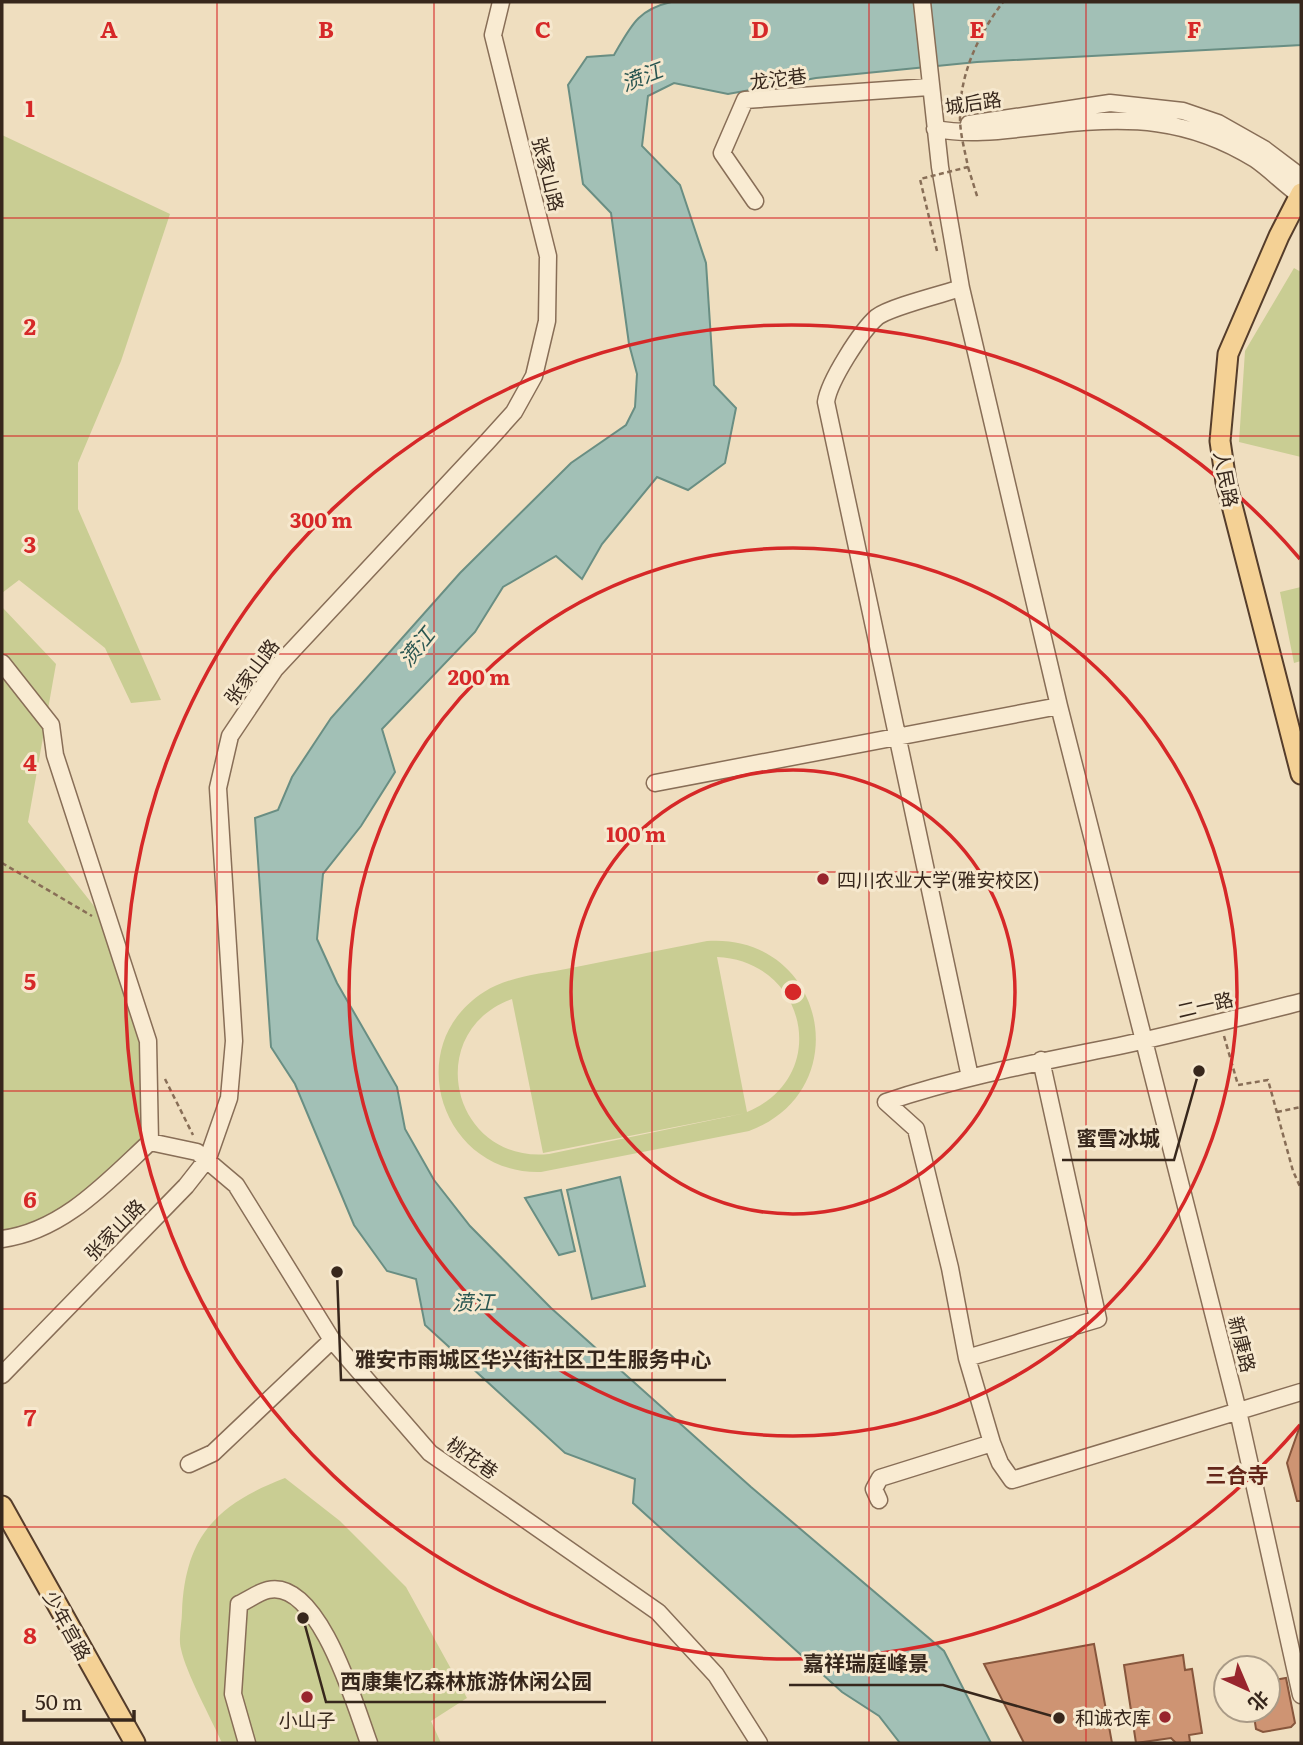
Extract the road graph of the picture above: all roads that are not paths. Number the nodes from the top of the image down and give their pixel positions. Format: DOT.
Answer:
graph roads {
  1 [pos="501,2"];
  2 [pos="922,2"];
  3 [pos="929,87"];
  4 [pos="935,129"];
  5 [pos="1301,190"];
  6 [pos="755,201"];
  7 [pos="961,288"];
  8 [pos="2,663"];
  9 [pos="1059,706"];
  10 [pos="899,737"];
  11 [pos="1301,774"];
  12 [pos="656,783"];
  13 [pos="1301,1002"];
  14 [pos="1144,1040"];
  15 [pos="1041,1060"];
  16 [pos="970,1077"];
  17 [pos="150,1142"];
  18 [pos="203,1155"];
  19 [pos="2,1239"];
  20 [pos="332,1340"];
  21 [pos="967,1358"];
  22 [pos="2,1375"];
  23 [pos="1301,1392"];
  24 [pos="1238,1411"];
  25 [pos="992,1443"];
  26 [pos="189,1464"];
  27 [pos="879,1500"];
  28 [pos="2,1506"];
  29 [pos="1301,1695"];
  30 [pos="135,1743"];
  31 [pos="247,1743"];
  32 [pos="369,1743"];
  33 [pos="759,1743"];
  1 -- 18 [label="street, 张家山路"];
  2 -- 3 [label="street, 新康路"];
  3 -- 4 [label="street, 新康路"];
  3 -- 6 [label="street, 龙沱巷"];
  4 -- 5 [label="street, 城后路"];
  4 -- 7 [label="street, 新康路"];
  5 -- 11 [label="main road, 人民路"];
  7 -- 9 [label="street, 新康路"];
  7 -- 10 [label="street"];
  8 -- 17 [label="street"];
  9 -- 10 [label="street"];
  9 -- 14 [label="street, 新康路"];
  10 -- 12 [label="street"];
  10 -- 16 [label="street"];
  13 -- 14 [label="street, 二一路"];
  14 -- 15 [label="street, 二一路"];
  14 -- 24 [label="street, 新康路"];
  15 -- 16 [label="street, 二一路"];
  15 -- 21 [label="street"];
  16 -- 21 [label="street, 二一路"];
  17 -- 18 [label="street"];
  17 -- 19 [label="street"];
  18 -- 20 [label="street, 桃花巷"];
  18 -- 22 [label="street, 张家山路"];
  20 -- 26 [label="street"];
  20 -- 33 [label="street, 桃花巷"];
  21 -- 25 [label="street"];
  23 -- 24 [label="street"];
  24 -- 25 [label="street"];
  24 -- 29 [label="street, 新康路"];
  25 -- 27 [label="street"];
  28 -- 30 [label="main road, 少年宫路"];
  31 -- 32 [label="street"];
}
